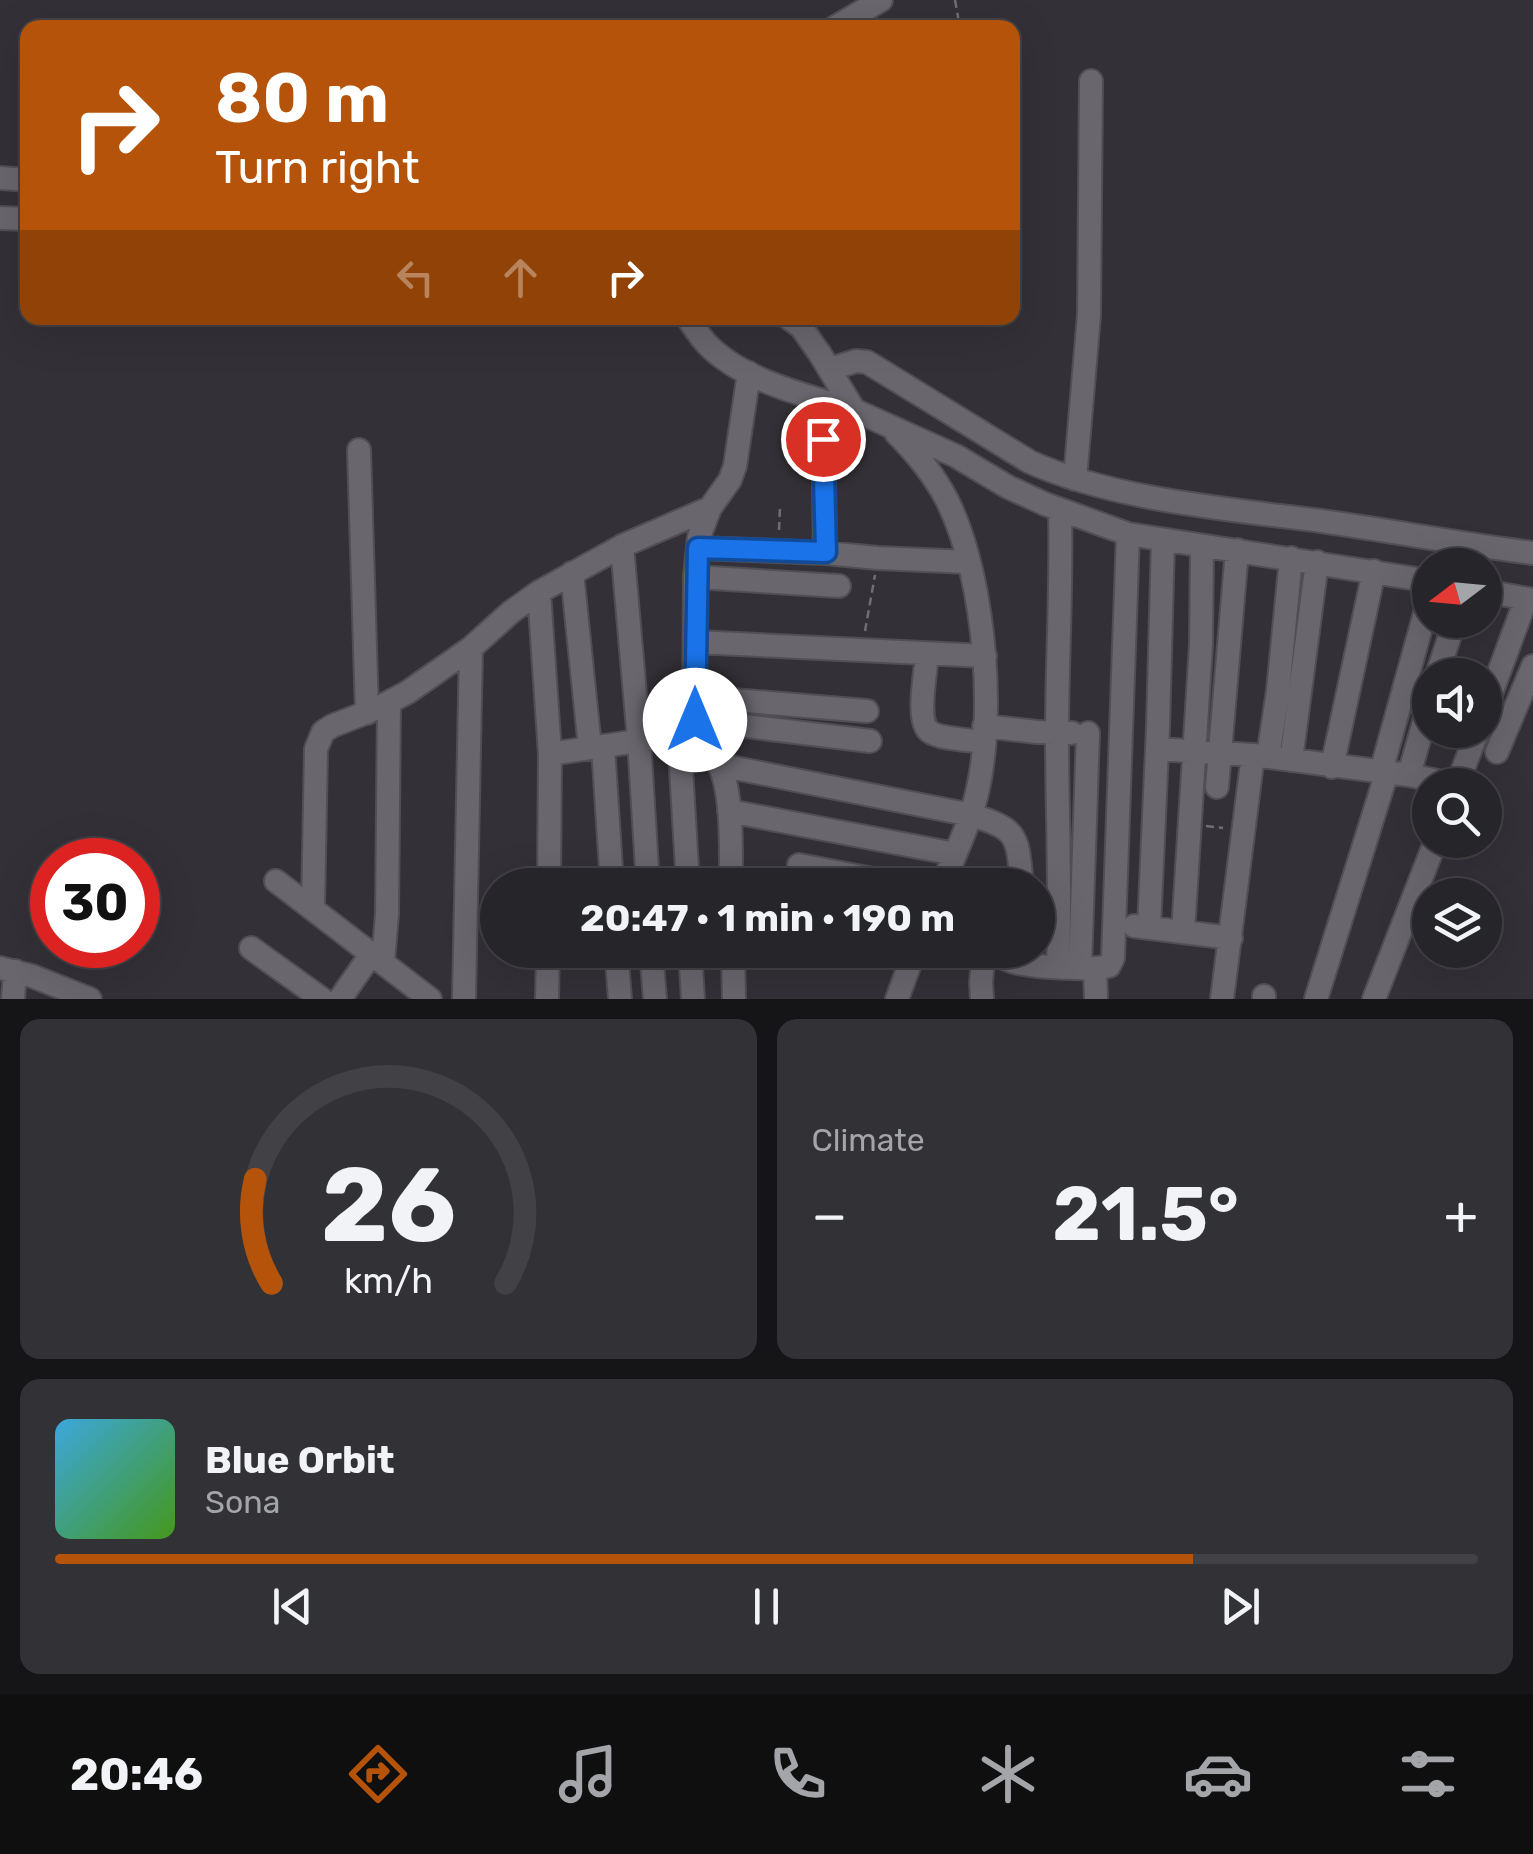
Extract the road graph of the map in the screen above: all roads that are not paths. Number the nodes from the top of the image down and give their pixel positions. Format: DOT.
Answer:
graph roads {
  1 [pos="881,0"];
  2 [pos="847,20"];
  3 [pos="1091,81"];
  4 [pos="693,325"];
  5 [pos="798,325"];
  6 [pos="830,369"];
  7 [pos="749,372"];
  8 [pos="822,401"];
  9 [pos="854,410"];
  10 [pos="886,422"];
  11 [pos="359,450"];
  12 [pos="1075,480"];
  13 [pos="710,508"];
  14 [pos="1060,511"];
  15 [pos="1128,534"];
  16 [pos="1162,540"];
  17 [pos="622,546"];
  18 [pos="1202,546"];
  19 [pos="698,548"];
  20 [pos="1236,550"];
  21 [pos="826,552"];
  22 [pos="1533,553"];
  23 [pos="1291,558"];
  24 [pos="968,562"];
  25 [pos="1317,562"];
  26 [pos="1374,571"];
  27 [pos="572,572"];
  28 [pos="696,577"];
  29 [pos="1412,578"];
  30 [pos="838,586"];
  31 [pos="539,592"];
  32 [pos="1502,594"];
  33 [pos="1530,600"];
  34 [pos="1421,638"];
  35 [pos="694,642"];
  36 [pos="470,648"];
  37 [pos="927,654"];
  38 [pos="985,656"];
  39 [pos="1533,666"];
  40 [pos="1502,668"];
  41 [pos="378,708"];
  42 [pos="867,712"];
  43 [pos="691,722"];
  44 [pos="1057,733"];
  45 [pos="984,734"];
  46 [pos="1088,734"];
  47 [pos="1412,735"];
  48 [pos="1121,736"];
  49 [pos="640,740"];
  50 [pos="870,741"];
  51 [pos="596,747"];
  52 [pos="1471,748"];
  53 [pos="1157,749"];
  54 [pos="1193,750"];
  55 [pos="1220,752"];
  56 [pos="1497,752"];
  57 [pos="550,754"];
  58 [pos="1271,757"];
  59 [pos="720,765"];
  60 [pos="1332,767"];
  61 [pos="1392,773"];
  62 [pos="1217,787"];
  63 [pos="729,811"];
  64 [pos="971,815"];
  65 [pos="799,825"];
  66 [pos="954,854"];
  67 [pos="1429,858"];
  68 [pos="548,868"];
  69 [pos="610,868"];
  70 [pos="647,868"];
  71 [pos="688,868"];
  72 [pos="731,868"];
  73 [pos="799,868"];
  74 [pos="949,868"];
  75 [pos="1020,868"];
  76 [pos="276,881"];
  77 [pos="312,909"];
  78 [pos="1116,923"];
  79 [pos="1149,928"];
  80 [pos="1183,932"];
  81 [pos="1231,938"];
  82 [pos="250,948"];
  83 [pos="378,958"];
  84 [pos="1055,963"];
  85 [pos="548,968"];
  86 [pos="617,968"];
  87 [pos="652,968"];
  88 [pos="692,968"];
  89 [pos="733,968"];
  90 [pos="908,968"];
  91 [pos="983,968"];
  92 [pos="1078,968"];
  93 [pos="8,969"];
  94 [pos="53,992"];
  95 [pos="86,998"];
  96 [pos="12,999"];
  97 [pos="322,999"];
  98 [pos="340,999"];
  99 [pos="430,999"];
  100 [pos="464,999"];
  101 [pos="548,999"];
  102 [pos="620,999"];
  103 [pos="655,999"];
  104 [pos="682,999"];
  105 [pos="695,999"];
  106 [pos="734,999"];
  107 [pos="897,999"];
  108 [pos="980,999"];
  109 [pos="1096,999"];
  110 [pos="1222,999"];
  111 [pos="1316,999"];
  112 [pos="1374,999"];
  1 -- 2 [label="street"];
  3 -- 12 [label="street"];
  4 -- 7 [label="street"];
  5 -- 6 [label="street"];
  6 -- 9 [label="street"];
  6 -- 12 [label="street"];
  7 -- 8 [label="street"];
  7 -- 13 [label="street"];
  8 -- 9 [label="street"];
  8 -- 21 [label="street"];
  9 -- 10 [label="street"];
  10 -- 14 [label="street"];
  10 -- 24 [label="street"];
  11 -- 41 [label="street"];
  12 -- 22 [label="street"];
  13 -- 17 [label="street"];
  13 -- 19 [label="street"];
  14 -- 15 [label="street"];
  14 -- 44 [label="street"];
  15 -- 16 [label="street"];
  15 -- 48 [label="street"];
  16 -- 18 [label="street"];
  16 -- 53 [label="street"];
  17 -- 27 [label="street"];
  17 -- 49 [label="street"];
  18 -- 20 [label="street"];
  18 -- 54 [label="street"];
  19 -- 21 [label="street"];
  19 -- 28 [label="street"];
  20 -- 23 [label="street"];
  20 -- 55 [label="street"];
  21 -- 24 [label="street"];
  23 -- 25 [label="street"];
  23 -- 58 [label="street"];
  24 -- 38 [label="street"];
  25 -- 26 [label="street"];
  25 -- 58 [label="street"];
  26 -- 29 [label="street"];
  26 -- 60 [label="street"];
  27 -- 31 [label="street"];
  27 -- 51 [label="street"];
  28 -- 30 [label="street"];
  28 -- 35 [label="street"];
  31 -- 36 [label="street"];
  31 -- 57 [label="street"];
  32 -- 33 [label="street"];
  33 -- 40 [label="street"];
  34 -- 61 [label="street"];
  35 -- 37 [label="street"];
  35 -- 43 [label="street"];
  36 -- 41 [label="street"];
  36 -- 100 [label="street"];
  37 -- 38 [label="street"];
  37 -- 45 [label="street"];
  38 -- 45 [label="street"];
  39 -- 56 [label="street"];
  41 -- 77 [label="street"];
  41 -- 83 [label="street"];
  42 -- 43 [label="street"];
  43 -- 49 [label="street"];
  43 -- 50 [label="street"];
  43 -- 59 [label="street"];
  43 -- 71 [label="street"];
  44 -- 45 [label="street"];
  44 -- 46 [label="street"];
  44 -- 92 [label="street"];
  45 -- 64 [label="street"];
  46 -- 48 [label="street"];
  46 -- 92 [label="street"];
  47 -- 61 [label="street"];
  48 -- 78 [label="street"];
  49 -- 51 [label="street"];
  49 -- 70 [label="street"];
  51 -- 57 [label="street"];
  51 -- 69 [label="street"];
  52 -- 61 [label="street"];
  53 -- 54 [label="street"];
  53 -- 79 [label="street"];
  54 -- 55 [label="street"];
  54 -- 80 [label="street"];
  55 -- 58 [label="street"];
  55 -- 62 [label="street"];
  57 -- 68 [label="street"];
  58 -- 60 [label="street"];
  58 -- 81 [label="street"];
  59 -- 63 [label="street"];
  59 -- 64 [label="street"];
  60 -- 61 [label="street"];
  61 -- 111 [label="street"];
  63 -- 65 [label="street"];
  63 -- 72 [label="street"];
  64 -- 66 [label="street"];
  64 -- 75 [label="street"];
  65 -- 66 [label="street"];
  65 -- 73 [label="street"];
  66 -- 74 [label="street"];
  67 -- 112 [label="street"];
  76 -- 77 [label="street"];
  77 -- 83 [label="street"];
  78 -- 79 [label="street"];
  78 -- 92 [label="street"];
  79 -- 80 [label="street"];
  80 -- 81 [label="street"];
  81 -- 110 [label="street"];
  82 -- 97 [label="street"];
  83 -- 98 [label="street"];
  83 -- 99 [label="street"];
  84 -- 92 [label="street"];
  85 -- 101 [label="street"];
  86 -- 102 [label="street"];
  87 -- 103 [label="street"];
  88 -- 105 [label="street"];
  89 -- 106 [label="street"];
  90 -- 107 [label="street"];
  91 -- 108 [label="street"];
  92 -- 109 [label="street"];
  93 -- 94 [label="street"];
  93 -- 96 [label="street"];
  94 -- 95 [label="street"];
  104 -- 105 [label="street"];
}
